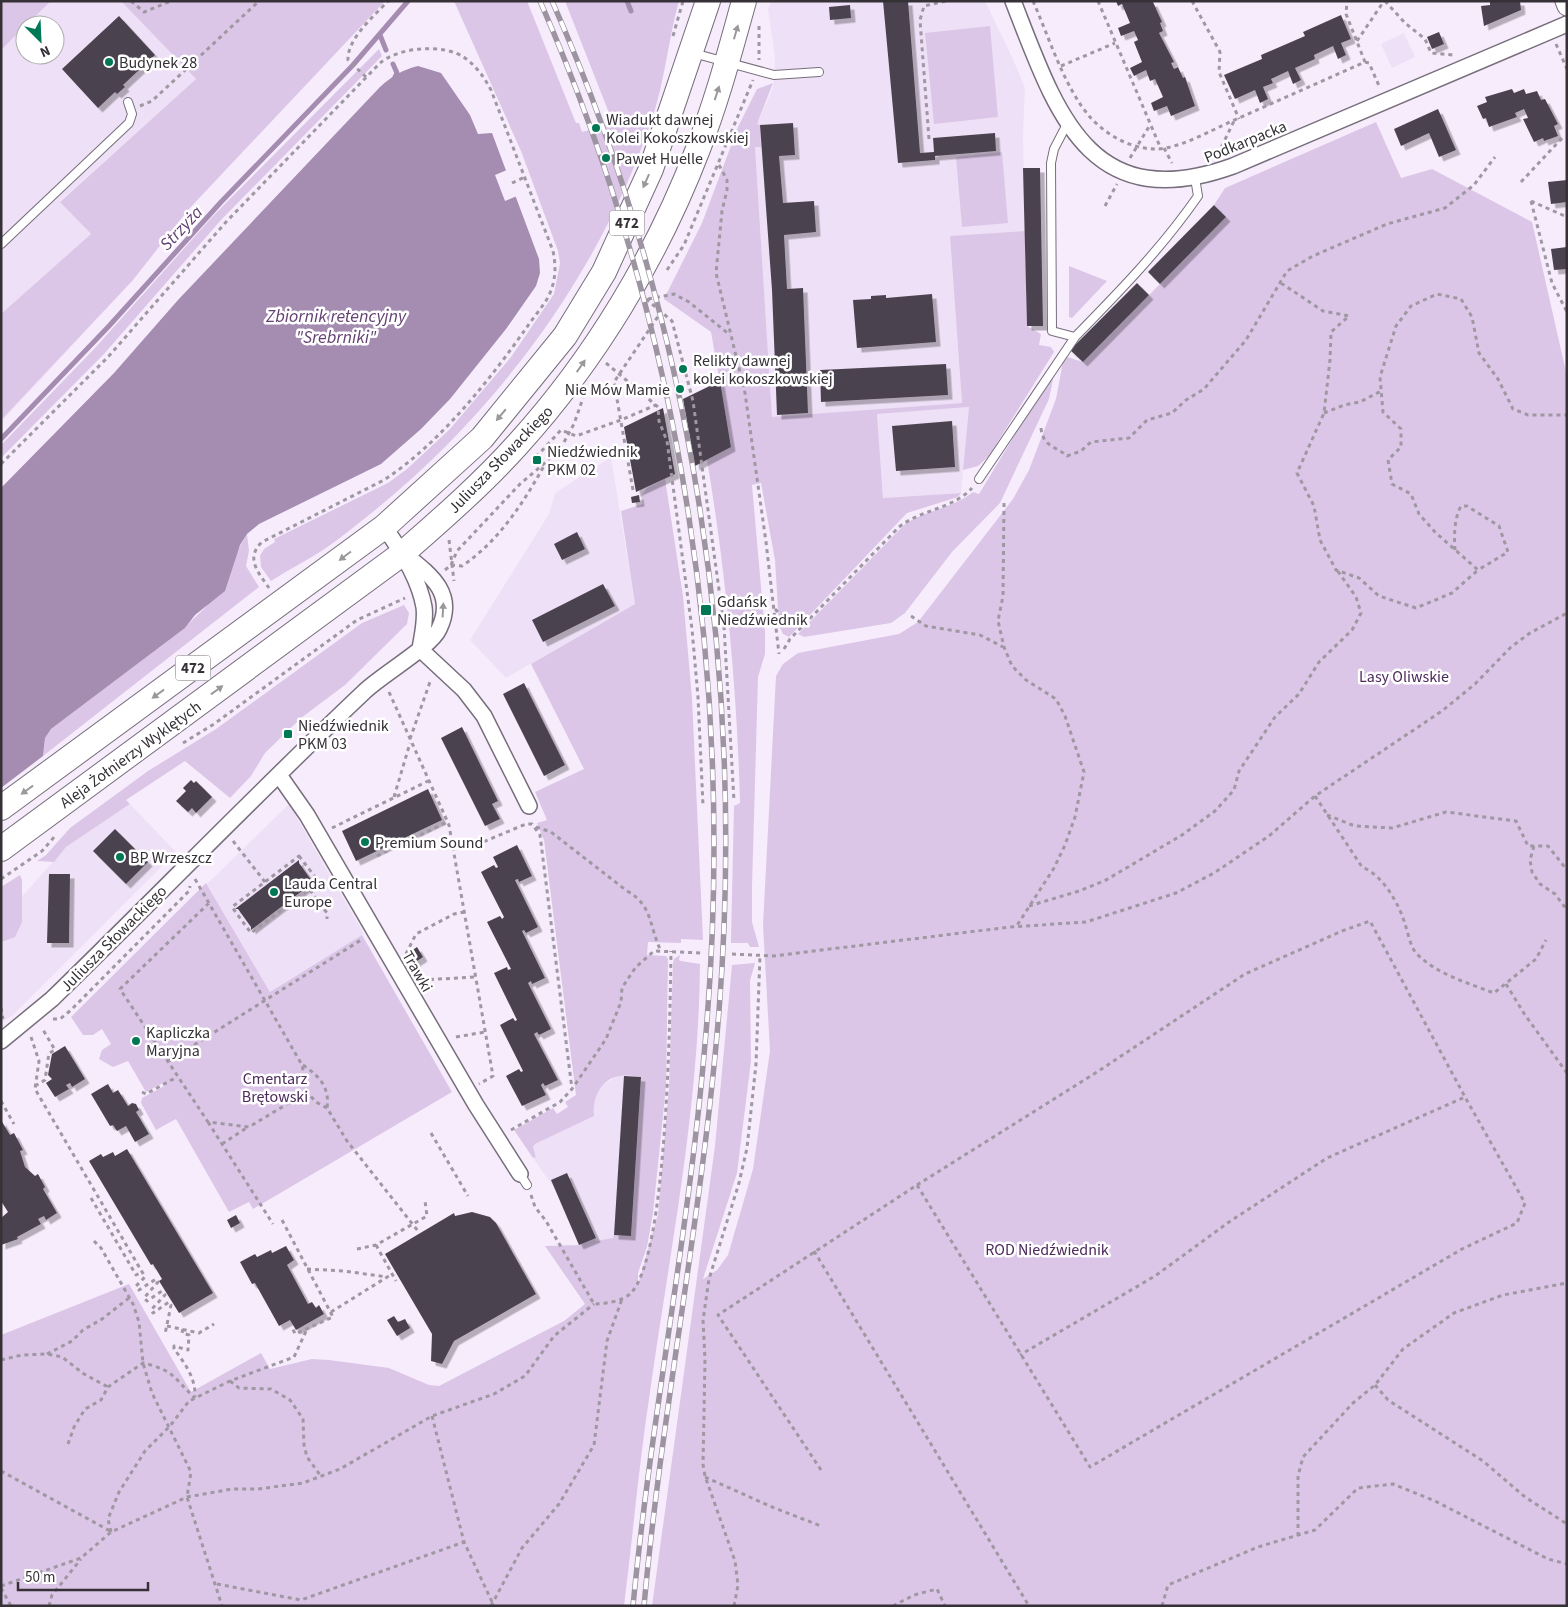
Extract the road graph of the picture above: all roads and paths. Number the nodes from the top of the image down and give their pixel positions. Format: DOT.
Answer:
graph roads {
  1 [pos="131,1"];
  2 [pos="171,1"];
  3 [pos="259,1"];
  4 [pos="388,1"];
  5 [pos="683,1"];
  6 [pos="708,1"];
  7 [pos="744,1"];
  8 [pos="946,1"];
  9 [pos="1013,1"];
  10 [pos="1034,1"];
  11 [pos="1098,1"];
  12 [pos="1192,1"];
  13 [pos="1347,1"];
  14 [pos="1384,1"];
  15 [pos="1566,1"];
  16 [pos="1567,6"];
  17 [pos="1567,24"];
  18 [pos="1356,41"];
  19 [pos="1556,42"];
  20 [pos="1115,43"];
  21 [pos="682,46"];
  22 [pos="1455,55"];
  23 [pos="727,62"];
  24 [pos="1365,62"];
  25 [pos="1062,66"];
  26 [pos="1567,69"];
  27 [pos="819,72"];
  28 [pos="1042,74"];
  29 [pos="366,77"];
  30 [pos="1386,102"];
  31 [pos="129,105"];
  32 [pos="1238,118"];
  33 [pos="1234,120"];
  34 [pos="1067,124"];
  35 [pos="1150,124"];
  36 [pos="1563,137"];
  37 [pos="929,138"];
  38 [pos="1136,147"];
  39 [pos="1161,149"];
  40 [pos="1495,157"];
  41 [pos="719,164"];
  42 [pos="1202,176"];
  43 [pos="525,177"];
  44 [pos="1521,182"];
  45 [pos="512,183"];
  46 [pos="1567,217"];
  47 [pos="1,244"];
  48 [pos="1281,283"];
  49 [pos="661,312"];
  50 [pos="1567,312"];
  51 [pos="730,336"];
  52 [pos="1075,337"];
  53 [pos="604,362"];
  54 [pos="619,374"];
  55 [pos="1381,391"];
  56 [pos="656,405"];
  57 [pos="1324,413"];
  58 [pos="1567,415"];
  59 [pos="621,420"];
  60 [pos="1041,428"];
  61 [pos="561,430"];
  62 [pos="1,464"];
  63 [pos="979,479"];
  64 [pos="634,490"];
  65 [pos="1004,503"];
  66 [pos="384,527"];
  67 [pos="1455,550"];
  68 [pos="403,553"];
  69 [pos="451,565"];
  70 [pos="444,570"];
  71 [pos="1336,570"];
  72 [pos="1478,570"];
  73 [pos="269,588"];
  74 [pos="405,598"];
  75 [pos="774,609"];
  76 [pos="1567,613"];
  77 [pos="911,616"];
  78 [pos="802,627"];
  79 [pos="1004,647"];
  80 [pos="420,649"];
  81 [pos="784,649"];
  82 [pos="779,654"];
  83 [pos="434,674"];
  84 [pos="387,689"];
  85 [pos="410,741"];
  86 [pos="174,748"];
  87 [pos="279,775"];
  88 [pos="428,781"];
  89 [pos="1315,796"];
  90 [pos="394,798"];
  91 [pos="734,801"];
  92 [pos="703,805"];
  93 [pos="529,806"];
  94 [pos="1,808"];
  95 [pos="1327,815"];
  96 [pos="448,822"];
  97 [pos="536,827"];
  98 [pos="332,828"];
  99 [pos="58,833"];
  100 [pos="232,839"];
  101 [pos="452,842"];
  102 [pos="1534,846"];
  103 [pos="1,849"];
  104 [pos="377,856"];
  105 [pos="1567,870"];
  106 [pos="1,879"];
  107 [pos="195,879"];
  108 [pos="265,882"];
  109 [pos="310,890"];
  110 [pos="189,891"];
  111 [pos="209,903"];
  112 [pos="1030,906"];
  113 [pos="1567,910"];
  114 [pos="464,912"];
  115 [pos="327,919"];
  116 [pos="1016,927"];
  117 [pos="361,940"];
  118 [pos="1546,940"];
  119 [pos="661,951"];
  120 [pos="671,951"];
  121 [pos="703,953"];
  122 [pos="732,954"];
  123 [pos="760,955"];
  124 [pos="404,956"];
  125 [pos="475,977"];
  126 [pos="421,980"];
  127 [pos="1506,984"];
  128 [pos="265,1000"];
  129 [pos="60,1019"];
  130 [pos="42,1027"];
  131 [pos="485,1032"];
  132 [pos="456,1036"];
  133 [pos="31,1037"];
  134 [pos="1,1041"];
  135 [pos="167,1062"];
  136 [pos="302,1065"];
  137 [pos="1567,1073"];
  138 [pos="493,1076"];
  139 [pos="177,1077"];
  140 [pos="35,1086"];
  141 [pos="572,1089"];
  142 [pos="142,1092"];
  143 [pos="307,1092"];
  144 [pos="1465,1097"];
  145 [pos="1,1101"];
  146 [pos="327,1108"];
  147 [pos="208,1122"];
  148 [pos="14,1124"];
  149 [pos="249,1127"];
  150 [pos="510,1130"];
  151 [pos="432,1133"];
  152 [pos="222,1144"];
  153 [pos="523,1179"];
  154 [pos="917,1185"];
  155 [pos="468,1196"];
  156 [pos="91,1198"];
  157 [pos="425,1201"];
  158 [pos="282,1220"];
  159 [pos="272,1224"];
  160 [pos="412,1224"];
  161 [pos="418,1231"];
  162 [pos="94,1241"];
  163 [pos="376,1245"];
  164 [pos="357,1249"];
  165 [pos="814,1251"];
  166 [pos="306,1269"];
  167 [pos="142,1272"];
  168 [pos="392,1274"];
  169 [pos="387,1277"];
  170 [pos="396,1281"];
  171 [pos="1567,1283"];
  172 [pos="129,1298"];
  173 [pos="622,1299"];
  174 [pos="594,1304"];
  175 [pos="331,1312"];
  176 [pos="214,1324"];
  177 [pos="167,1326"];
  178 [pos="292,1327"];
  179 [pos="307,1329"];
  180 [pos="183,1330"];
  181 [pos="165,1334"];
  182 [pos="47,1354"];
  183 [pos="1020,1355"];
  184 [pos="1,1360"];
  185 [pos="143,1363"];
  186 [pos="230,1381"];
  187 [pos="1375,1385"];
  188 [pos="108,1387"];
  189 [pos="195,1398"];
  190 [pos="432,1416"];
  191 [pos="170,1426"];
  192 [pos="68,1444"];
  193 [pos="821,1470"];
  194 [pos="1,1472"];
  195 [pos="320,1476"];
  196 [pos="705,1476"];
  197 [pos="187,1497"];
  198 [pos="1567,1524"];
  199 [pos="821,1526"];
  200 [pos="110,1532"];
  201 [pos="1298,1536"];
  202 [pos="464,1542"];
  203 [pos="82,1558"];
  204 [pos="1567,1564"];
  205 [pos="216,1584"];
  206 [pos="1,1587"];
  207 [pos="492,1605"];
  208 [pos="11,1606"];
  209 [pos="49,1606"];
  210 [pos="222,1606"];
  211 [pos="734,1606"];
  212 [pos="893,1606"];
  213 [pos="945,1606"];
  214 [pos="1029,1606"];
  215 [pos="1162,1606"];
  1 -- 2 [label="path"];
  3 -- 31 [label="path"];
  4 -- 29 [label="path"];
  5 -- 21 [label="path"];
  6 -- 21 [label="main road, Juliusza Słowackiego / 472"];
  23 -- 7 [label="main road, Juliusza Słowackiego / 472, one-way"];
  8 -- 37 [label="path"];
  9 -- 28 [label="street, Podkarpacka"];
  10 -- 25 [label="path"];
  11 -- 20 [label="path"];
  12 -- 32 [label="path"];
  13 -- 18 [label="path"];
  14 -- 18 [label="path"];
  14 -- 22 [label="path"];
  15 -- 16 [label="street"];
  17 -- 30 [label="street, Podkarpacka"];
  18 -- 24 [label="path"];
  19 -- 26 [label="path"];
  20 -- 25 [label="path"];
  20 -- 35 [label="path"];
  21 -- 23 [label="lane"];
  21 -- 66 [label="main road, Juliusza Słowackiego / 472, one-way"];
  23 -- 27 [label="lane"];
  68 -- 23 [label="main road, Juliusza Słowackiego / 472, one-way"];
  24 -- 30 [label="path"];
  24 -- 32 [label="path"];
  25 -- 28 [label="path"];
  25 -- 38 [label="path"];
  28 -- 34 [label="street, Podkarpacka"];
  29 -- 43 [label="path"];
  29 -- 62 [label="path"];
  30 -- 42 [label="street, Podkarpacka"];
  31 -- 47 [label="lane"];
  32 -- 33 [label="path"];
  33 -- 39 [label="path"];
  33 -- 42 [label="path"];
  34 -- 42 [label="street, Podkarpacka"];
  34 -- 52 [label="lane"];
  35 -- 38 [label="path"];
  35 -- 39 [label="path"];
  36 -- 44 [label="path"];
  38 -- 39 [label="path"];
  40 -- 48 [label="path"];
  41 -- 51 [label="path"];
  42 -- 52 [label="lane"];
  43 -- 45 [label="path"];
  43 -- 73 [label="path"];
  46 -- 50 [label="path"];
  48 -- 57 [label="path"];
  48 -- 60 [label="path"];
  49 -- 51 [label="path"];
  49 -- 54 [label="path"];
  49 -- 91 [label="path"];
  51 -- 75 [label="path"];
  52 -- 63 [label="lane"];
  53 -- 54 [label="path"];
  54 -- 56 [label="path"];
  54 -- 59 [label="path"];
  55 -- 57 [label="path"];
  55 -- 58 [label="path"];
  55 -- 67 [label="path"];
  56 -- 59 [label="path"];
  56 -- 92 [label="path"];
  57 -- 71 [label="path"];
  59 -- 61 [label="path"];
  59 -- 64 [label="path"];
  63 -- 78 [label="path"];
  65 -- 79 [label="path"];
  66 -- 68 [label="street, Juliusza Słowackiego"];
  66 -- 94 [label="main road, Aleja Żołnierzy Wyklętych / 472, one-way"];
  67 -- 72 [label="path"];
  67 -- 72 [label="path"];
  68 -- 80 [label="street, Juliusza Słowackiego"];
  80 -- 68 [label="street, Juliusza Słowackiego, one-way"];
  103 -- 68 [label="main road, Aleja Żołnierzy Wyklętych / 472, one-way"];
  69 -- 69 [label="path"];
  69 -- 70 [label="path"];
  71 -- 72 [label="path"];
  71 -- 112 [label="path"];
  74 -- 86 [label="path"];
  75 -- 78 [label="path"];
  75 -- 82 [label="path"];
  76 -- 89 [label="path"];
  77 -- 79 [label="path"];
  78 -- 81 [label="path"];
  79 -- 112 [label="path"];
  80 -- 87 [label="street, Juliusza Słowackiego"];
  80 -- 93 [label="street"];
  83 -- 85 [label="path"];
  84 -- 85 [label="path"];
  85 -- 88 [label="path"];
  85 -- 90 [label="path"];
  87 -- 134 [label="street, Juliusza Słowackiego"];
  87 -- 153 [label="street, Trawki"];
  88 -- 90 [label="path"];
  88 -- 96 [label="path"];
  89 -- 95 [label="path"];
  89 -- 116 [label="path"];
  90 -- 98 [label="path"];
  95 -- 102 [label="path"];
  95 -- 127 [label="path"];
  96 -- 101 [label="path"];
  96 -- 104 [label="path"];
  97 -- 101 [label="path"];
  97 -- 119 [label="path"];
  97 -- 141 [label="path"];
  99 -- 106 [label="path"];
  100 -- 108 [label="path"];
  101 -- 114 [label="path"];
  102 -- 105 [label="path"];
  102 -- 113 [label="path"];
  107 -- 111 [label="path"];
  108 -- 109 [label="path"];
  108 -- 109 [label="path"];
  109 -- 115 [label="path"];
  110 -- 129 [label="path"];
  111 -- 128 [label="path"];
  111 -- 135 [label="path"];
  112 -- 116 [label="path"];
  114 -- 124 [label="path"];
  114 -- 125 [label="path"];
  116 -- 123 [label="path"];
  117 -- 128 [label="path"];
  118 -- 127 [label="path"];
  119 -- 120 [label="path"];
  119 -- 141 [label="path"];
  120 -- 121 [label="path"];
  120 -- 173 [label="path"];
  122 -- 123 [label="path"];
  123 -- 196 [label="path"];
  125 -- 126 [label="path"];
  125 -- 131 [label="path"];
  127 -- 137 [label="path"];
  128 -- 135 [label="path"];
  128 -- 136 [label="path"];
  130 -- 140 [label="path"];
  131 -- 132 [label="path"];
  131 -- 138 [label="path"];
  133 -- 140 [label="path"];
  135 -- 139 [label="path"];
  136 -- 143 [label="path"];
  136 -- 146 [label="path"];
  139 -- 142 [label="path"];
  139 -- 147 [label="path"];
  140 -- 167 [label="path"];
  141 -- 150 [label="path"];
  143 -- 146 [label="path"];
  143 -- 149 [label="path"];
  144 -- 154 [label="path"];
  144 -- 183 [label="path"];
  144 -- 183 [label="path"];
  145 -- 148 [label="path"];
  146 -- 160 [label="path"];
  147 -- 149 [label="path"];
  147 -- 152 [label="path"];
  149 -- 152 [label="path"];
  151 -- 155 [label="path"];
  152 -- 159 [label="path"];
  153 -- 174 [label="path"];
  154 -- 165 [label="path"];
  154 -- 183 [label="path"];
  156 -- 167 [label="path"];
  157 -- 160 [label="path"];
  158 -- 166 [label="path"];
  160 -- 161 [label="path"];
  160 -- 163 [label="path"];
  162 -- 172 [label="path"];
  163 -- 164 [label="path"];
  163 -- 168 [label="path"];
  165 -- 193 [label="path"];
  165 -- 214 [label="path"];
  166 -- 169 [label="path"];
  166 -- 175 [label="path"];
  167 -- 177 [label="path"];
  168 -- 169 [label="path"];
  168 -- 170 [label="path"];
  169 -- 175 [label="path"];
  171 -- 187 [label="path"];
  172 -- 182 [label="path"];
  172 -- 185 [label="path"];
  173 -- 174 [label="path"];
  173 -- 207 [label="path"];
  174 -- 190 [label="path"];
  175 -- 179 [label="path"];
  176 -- 180 [label="path"];
  177 -- 180 [label="path"];
  177 -- 181 [label="path"];
  178 -- 179 [label="path"];
  179 -- 186 [label="path"];
  180 -- 189 [label="path"];
  182 -- 184 [label="path"];
  182 -- 188 [label="path"];
  185 -- 188 [label="path"];
  185 -- 189 [label="path"];
  185 -- 191 [label="path"];
  186 -- 189 [label="path"];
  186 -- 195 [label="path"];
  187 -- 198 [label="path"];
  187 -- 201 [label="path"];
  188 -- 192 [label="path"];
  189 -- 191 [label="path"];
  190 -- 195 [label="path"];
  190 -- 202 [label="path"];
  191 -- 197 [label="path"];
  191 -- 200 [label="path"];
  194 -- 200 [label="path"];
  195 -- 197 [label="path"];
  196 -- 199 [label="path"];
  196 -- 211 [label="path"];
  197 -- 200 [label="path"];
  197 -- 205 [label="path"];
  200 -- 203 [label="path"];
  201 -- 204 [label="path"];
  201 -- 215 [label="path"];
  202 -- 205 [label="path"];
  202 -- 207 [label="path"];
  203 -- 206 [label="path"];
  203 -- 209 [label="path"];
  205 -- 210 [label="path"];
  206 -- 208 [label="path"];
  212 -- 213 [label="path"];
}
